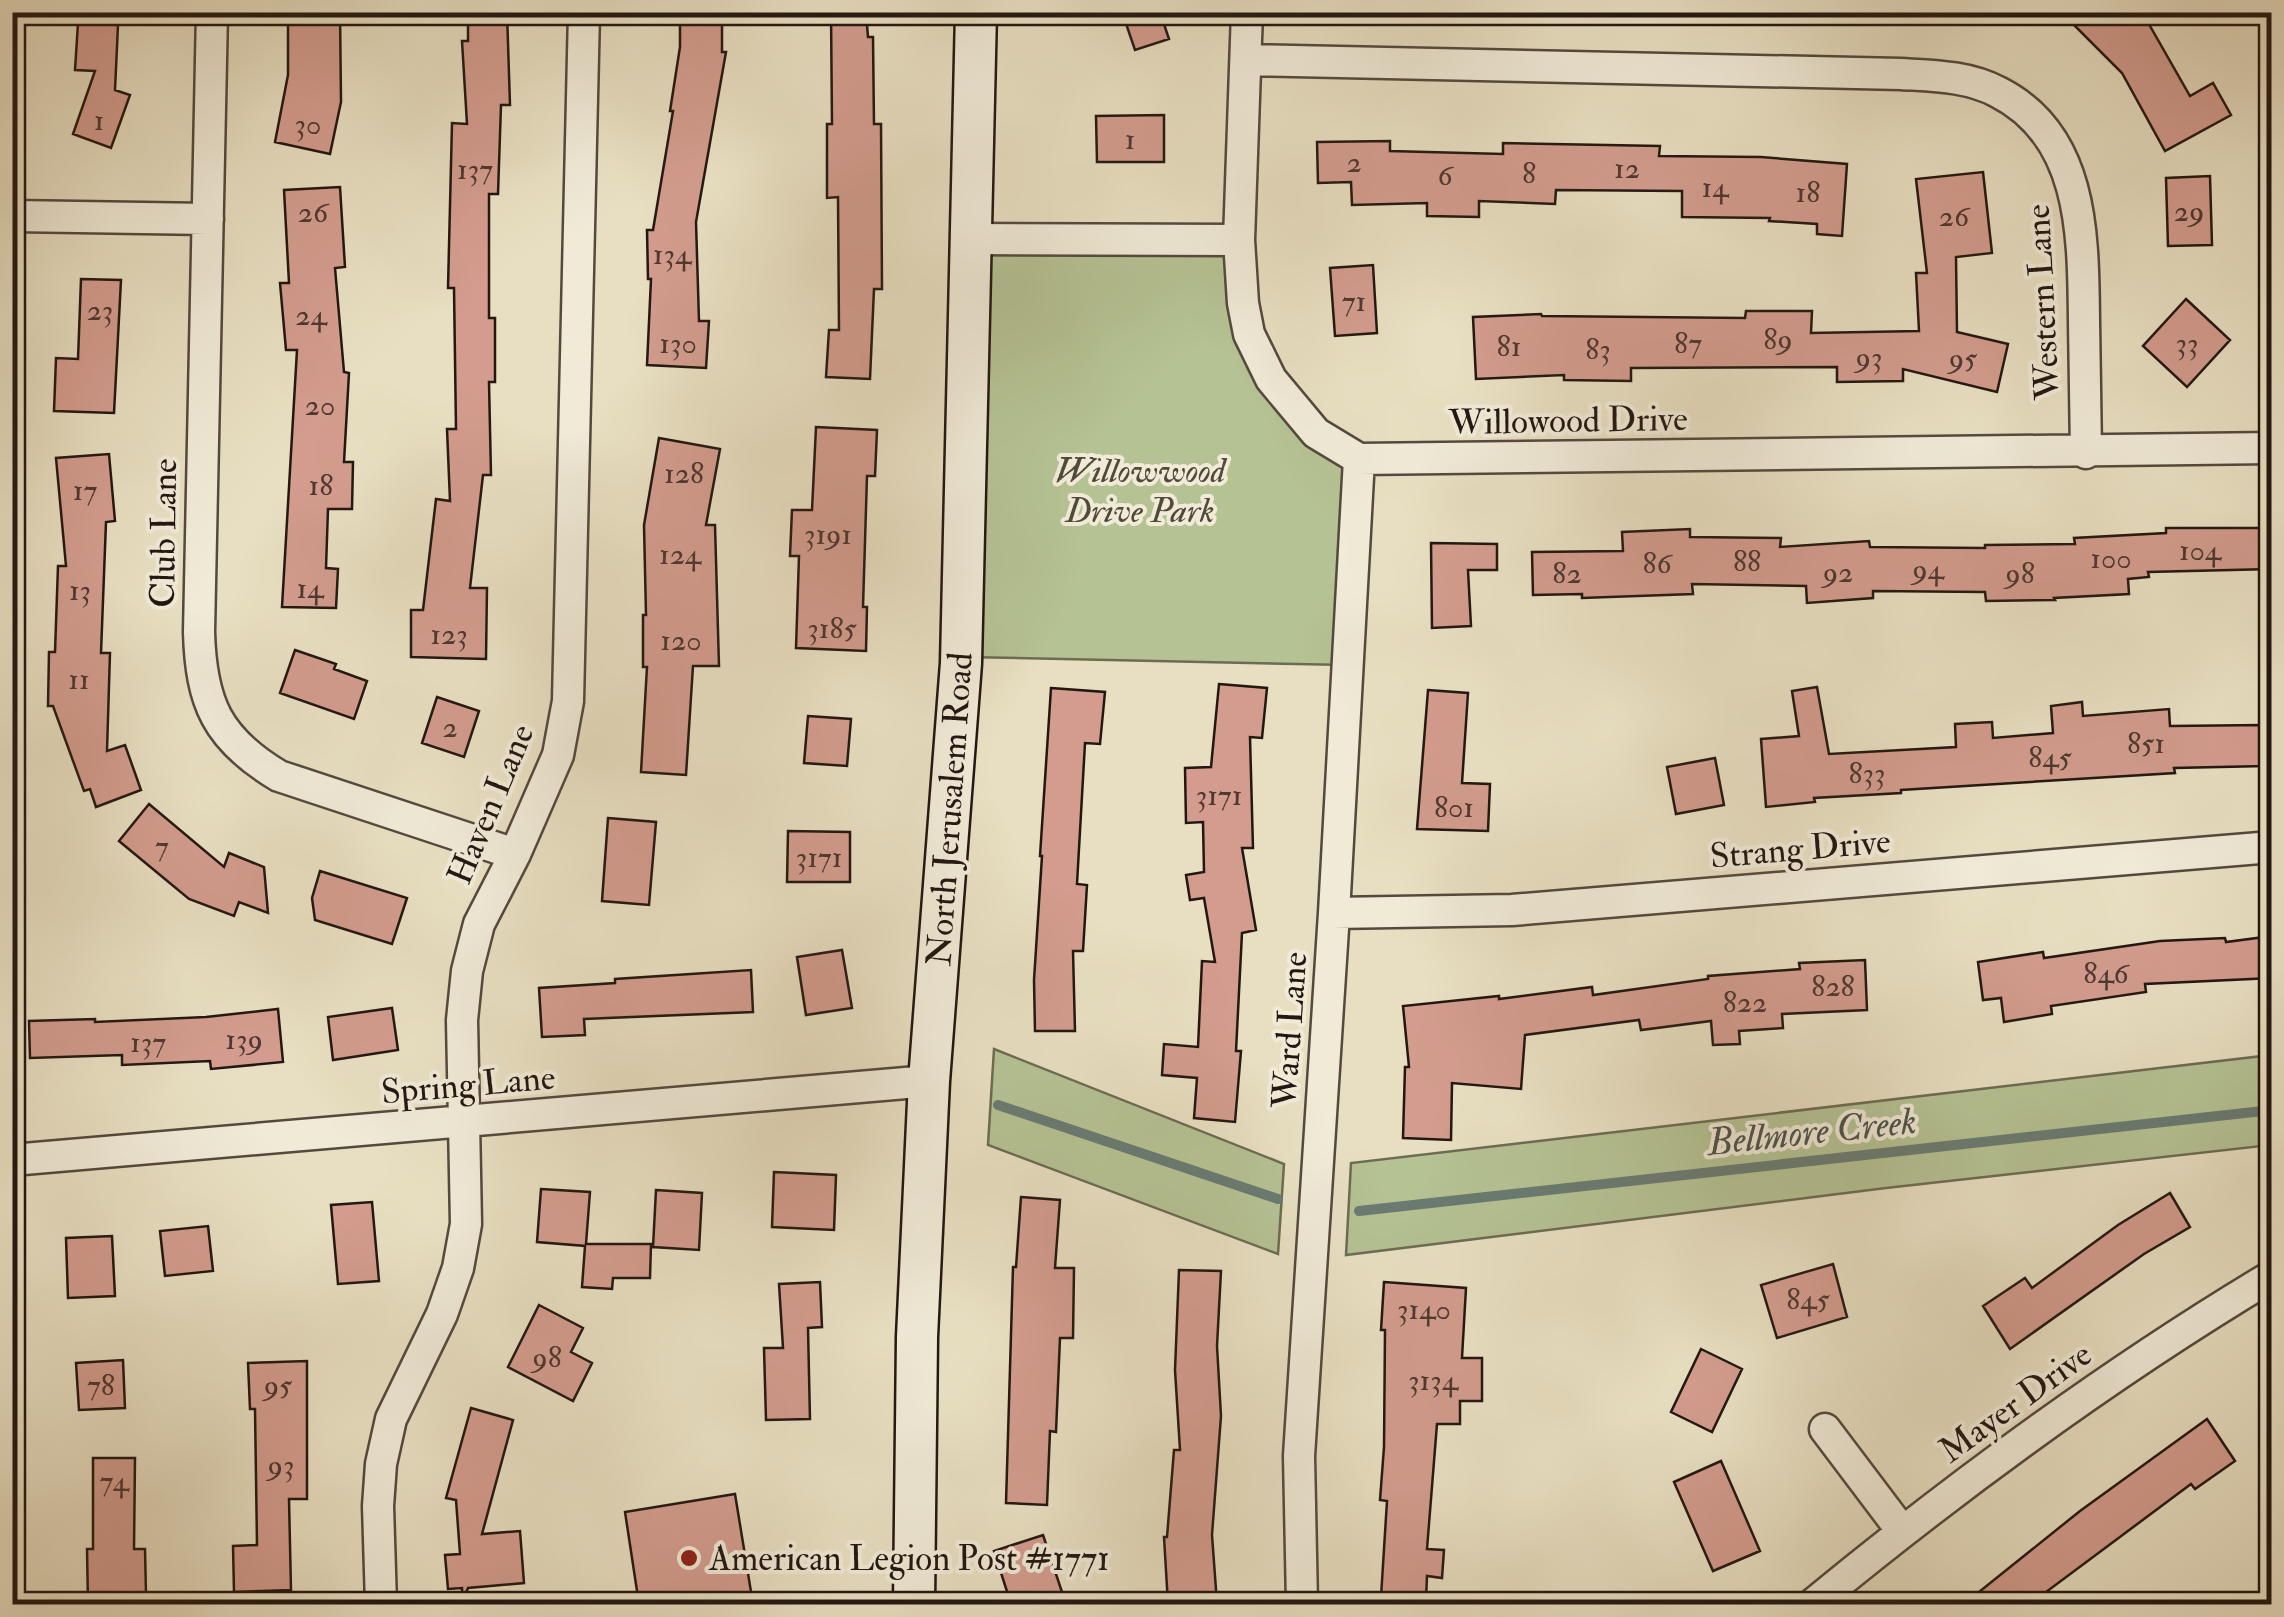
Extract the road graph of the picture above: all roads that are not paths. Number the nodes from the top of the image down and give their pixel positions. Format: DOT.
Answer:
graph roads {
  1 [pos="212,12"];
  2 [pos="584,12"];
  3 [pos="976,12"];
  4 [pos="1248,12"];
  5 [pos="1246,60"];
  6 [pos="13,216"];
  7 [pos="208,219"];
  8 [pos="973,239"];
  9 [pos="1239,240"];
  10 [pos="2272,448"];
  11 [pos="2086,453"];
  12 [pos="1359,460"];
  13 [pos="2272,848"];
  14 [pos="514,854"];
  15 [pos="1334,913"];
  16 [pos="929,1081"];
  17 [pos="463,1123"];
  18 [pos="12,1160"];
  19 [pos="2272,1276"];
  20 [pos="1824,1428"];
  21 [pos="1902,1531"];
  22 [pos="380,1604"];
  23 [pos="914,1604"];
  24 [pos="1302,1604"];
  25 [pos="1813,1604"];
  1 -- 7 [label="street, Club Lane"];
  2 -- 14 [label="street, Haven Lane"];
  3 -- 8 [label="main road, North Jerusalem Road"];
  4 -- 5 [label="street"];
  5 -- 9 [label="street"];
  5 -- 11 [label="street, Western Lane"];
  6 -- 7 [label="street"];
  7 -- 14 [label="street, Club Lane"];
  8 -- 9 [label="street"];
  8 -- 16 [label="main road, North Jerusalem Road"];
  9 -- 12 [label="street"];
  10 -- 11 [label="street, Willowood Drive"];
  11 -- 12 [label="street, Willowood Drive"];
  12 -- 15 [label="street, Ward Lane"];
  13 -- 15 [label="street, Strang Drive"];
  14 -- 17 [label="street, Haven Lane"];
  15 -- 24 [label="street, Ward Lane"];
  16 -- 17 [label="street, Spring Lane"];
  16 -- 23 [label="main road, North Jerusalem Road"];
  17 -- 18 [label="street, Spring Lane"];
  17 -- 22 [label="street, Haven Lane"];
  19 -- 21 [label="street, Mayer Drive"];
  20 -- 21 [label="street"];
  21 -- 25 [label="street, Mayer Drive"];
}
